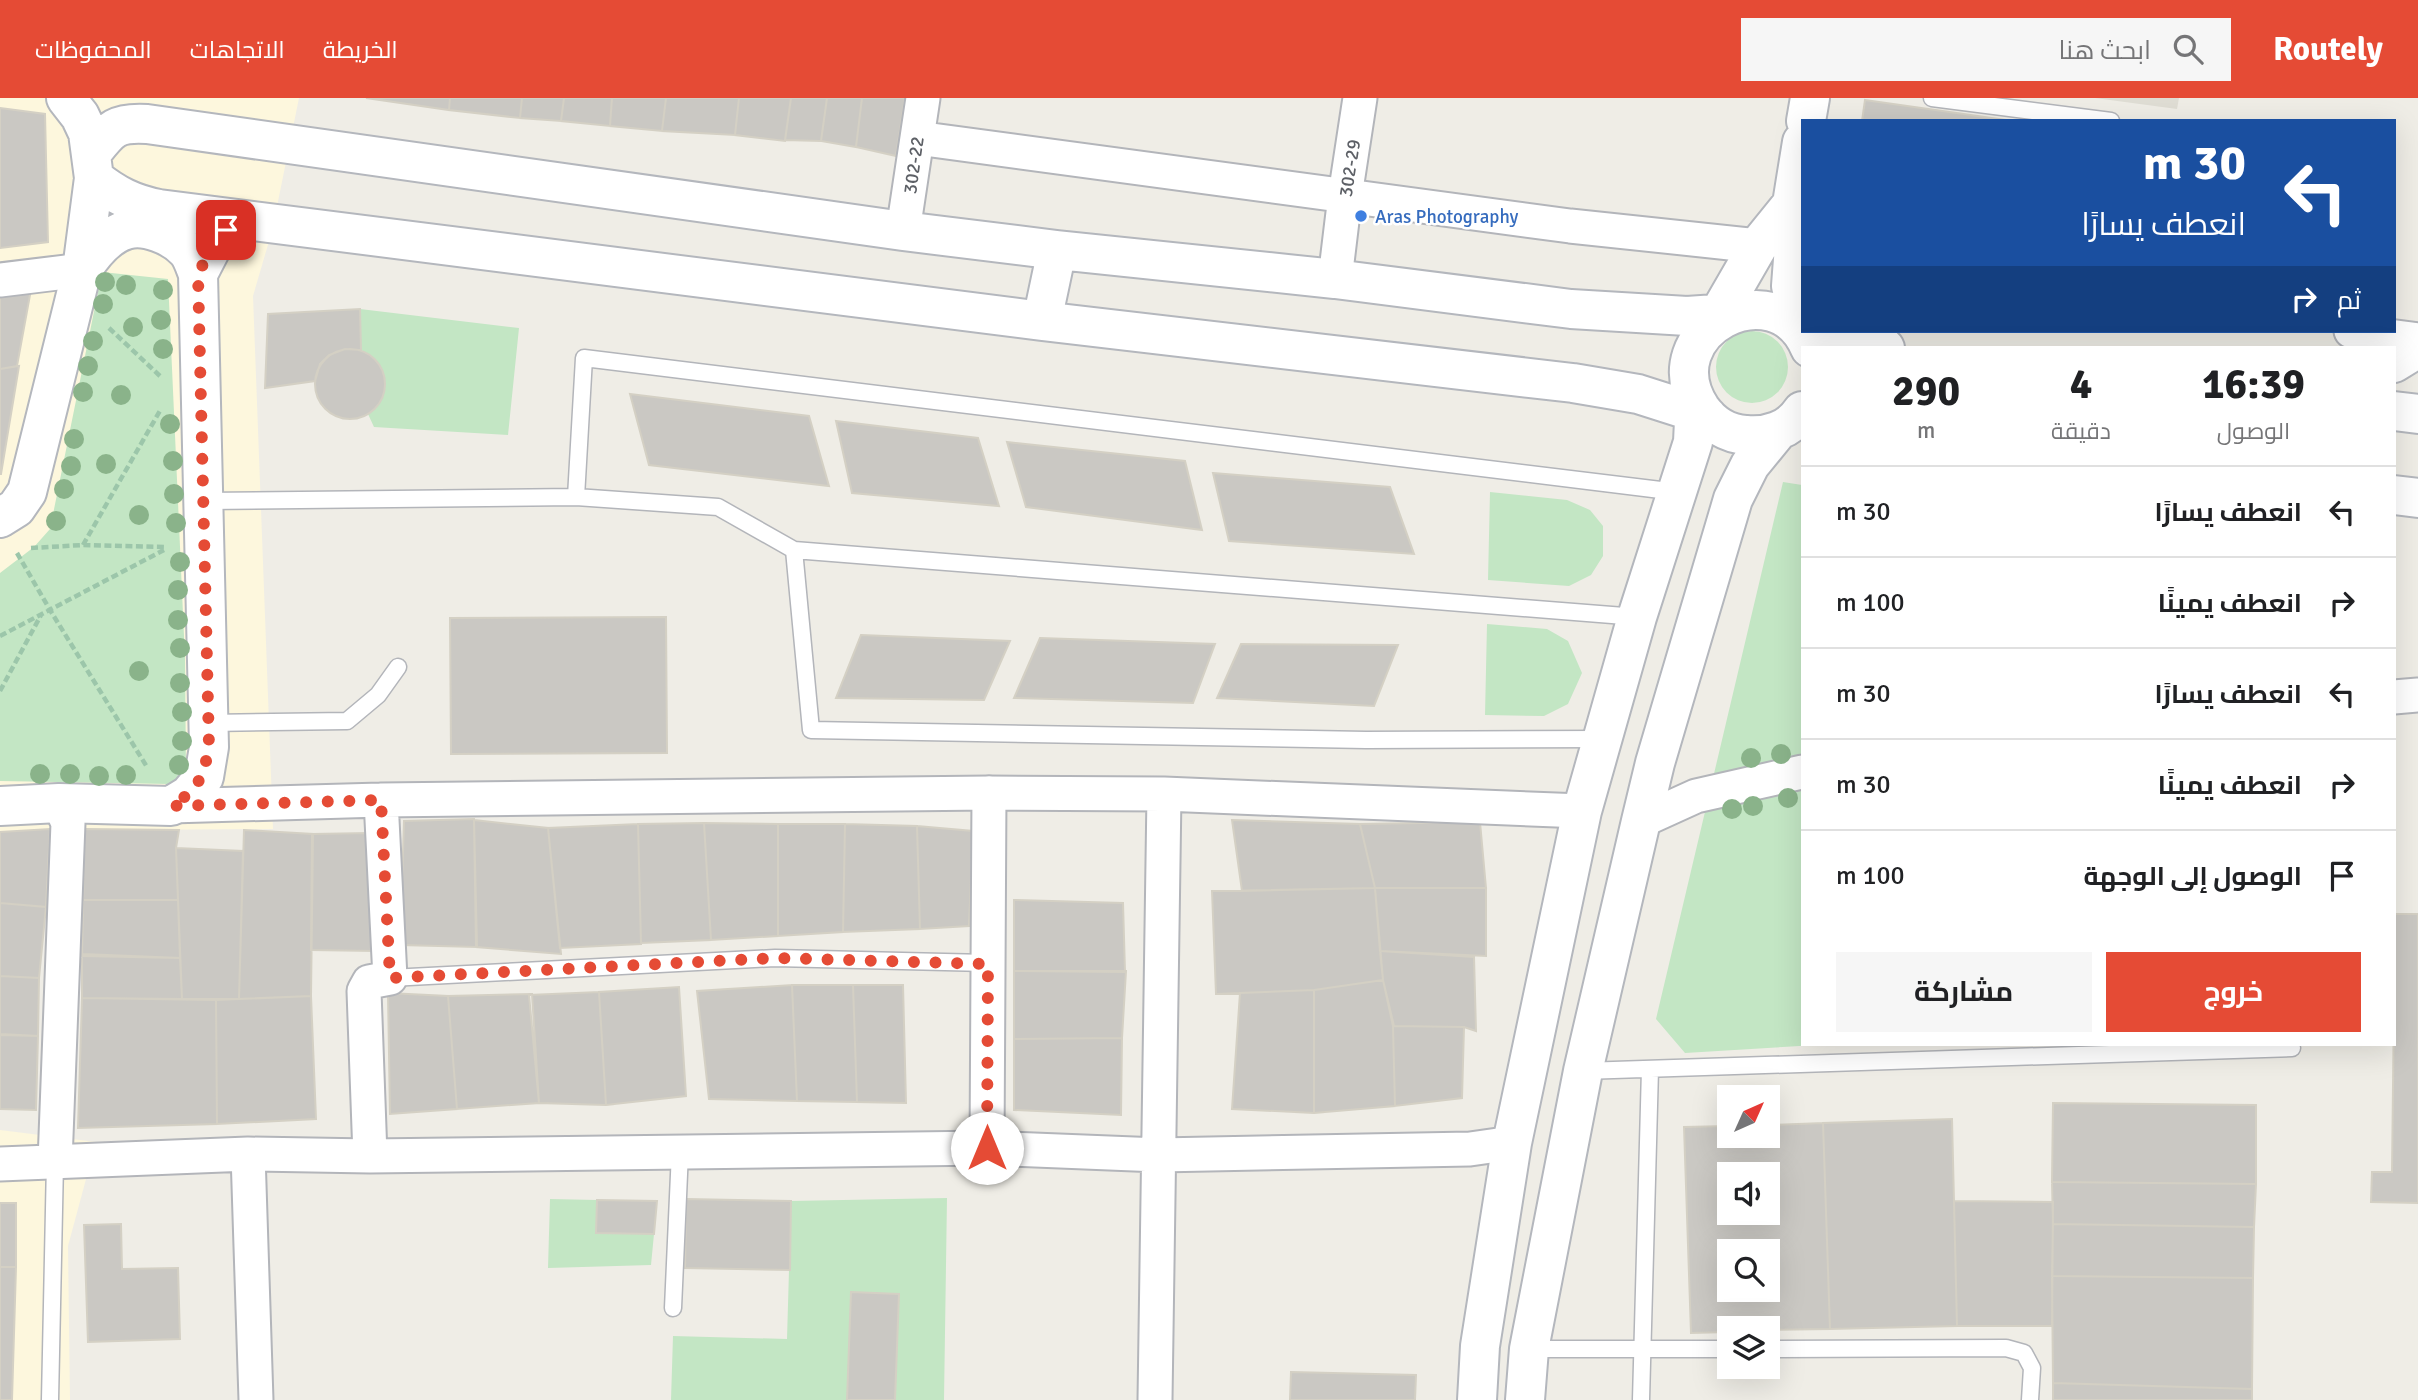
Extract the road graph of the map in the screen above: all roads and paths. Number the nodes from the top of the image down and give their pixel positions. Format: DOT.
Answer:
graph roads {
  1 [pos="66,98"];
  2 [pos="923,98"];
  3 [pos="1360,98"];
  4 [pos="1810,98"];
  5 [pos="1932,98"];
  6 [pos="1806,119"];
  7 [pos="2095,119"];
  8 [pos="916,138"];
  9 [pos="1801,149"];
  10 [pos="93,166"];
  11 [pos="1345,196"];
  12 [pos="237,219"];
  13 [pos="903,231"];
  14 [pos="1057,250"];
  15 [pos="1785,253"];
  16 [pos="82,270"];
  17 [pos="198,274"];
  18 [pos="1335,279"];
  19 [pos="0,280"];
  20 [pos="1721,317"];
  21 [pos="1042,321"];
  22 [pos="1801,321"];
  23 [pos="103,322"];
  24 [pos="1801,330"];
  25 [pos="1808,333"];
  26 [pos="2366,333"];
  27 [pos="2418,340"];
  28 [pos="1867,346"];
  29 [pos="2418,348"];
  30 [pos="2396,362"];
  31 [pos="163,379"];
  32 [pos="166,400"];
  33 [pos="1699,410"];
  34 [pos="2396,411"];
  35 [pos="2418,414"];
  36 [pos="1791,425"];
  37 [pos="1677,492"];
  38 [pos="2396,495"];
  39 [pos="576,497"];
  40 [pos="2418,498"];
  41 [pos="205,501"];
  42 [pos="0,518"];
  43 [pos="83,545"];
  44 [pos="794,550"];
  45 [pos="50,610"];
  46 [pos="41,614"];
  47 [pos="1637,617"];
  48 [pos="0,636"];
  49 [pos="398,667"];
  50 [pos="0,691"];
  51 [pos="2418,695"];
  52 [pos="2396,697"];
  53 [pos="209,723"];
  54 [pos="1602,739"];
  55 [pos="1801,772"];
  56 [pos="989,793"];
  57 [pos="1164,794"];
  58 [pos="381,800"];
  59 [pos="59,803"];
  60 [pos="0,806"];
  61 [pos="171,806"];
  62 [pos="1582,811"];
  63 [pos="1641,821"];
  64 [pos="988,964"];
  65 [pos="390,978"];
  66 [pos="2292,1048"];
  67 [pos="1650,1069"];
  68 [pos="1583,1071"];
  69 [pos="1512,1143"];
  70 [pos="987,1148"];
  71 [pos="680,1152"];
  72 [pos="248,1154"];
  73 [pos="1158,1155"];
  74 [pos="370,1156"];
  75 [pos="55,1162"];
  76 [pos="0,1164"];
  77 [pos="673,1308"];
  78 [pos="1529,1349"];
  79 [pos="1641,1349"];
  80 [pos="1717,1349"];
  81 [pos="1780,1349"];
  82 [pos="50,1400"];
  83 [pos="256,1400"];
  84 [pos="1155,1400"];
  85 [pos="1477,1400"];
  86 [pos="1525,1400"];
  87 [pos="1641,1400"];
  88 [pos="2031,1400"];
  1 -- 10 [label="main road"];
  2 -- 8 [label="street, 302-22"];
  3 -- 11 [label="street, 302-29"];
  4 -- 6 [label="main road"];
  5 -- 7 [label="lane"];
  8 -- 11 [label="street"];
  8 -- 13 [label="street, 302-22"];
  9 -- 15 [label="main road"];
  10 -- 12 [label="main road"];
  10 -- 13 [label="main road"];
  10 -- 16 [label="main road"];
  11 -- 15 [label="street"];
  11 -- 18 [label="street, 302-29"];
  12 -- 17 [label="main road"];
  12 -- 21 [label="main road"];
  13 -- 14 [label="main road"];
  14 -- 18 [label="main road"];
  14 -- 21 [label="main road"];
  15 -- 20 [label="main road"];
  15 -- 22 [label="main road"];
  16 -- 17 [label="main road"];
  16 -- 19 [label="street"];
  16 -- 42 [label="main road"];
  17 -- 41 [label="main road"];
  18 -- 20 [label="main road"];
  20 -- 24 [label="main road"];
  20 -- 33 [label="main road"];
  21 -- 33 [label="main road"];
  23 -- 31 [label="path"];
  25 -- 28 [label="main road"];
  26 -- 27 [label="street"];
  29 -- 30 [label="main road"];
  32 -- 43 [label="path"];
  33 -- 36 [label="main road"];
  33 -- 37 [label="main road"];
  34 -- 35 [label="main road"];
  36 -- 63 [label="main road"];
  37 -- 39 [label="lane"];
  37 -- 47 [label="main road"];
  38 -- 40 [label="main road"];
  39 -- 41 [label="lane"];
  39 -- 44 [label="lane"];
  41 -- 53 [label="main road"];
  43 -- 45 [label="path"];
  43 -- 45 [label="path"];
  44 -- 47 [label="lane"];
  44 -- 54 [label="lane"];
  45 -- 46 [label="path"];
  45 -- 61 [label="path"];
  46 -- 48 [label="path"];
  46 -- 50 [label="path"];
  47 -- 54 [label="main road"];
  49 -- 53 [label="lane"];
  51 -- 52 [label="street"];
  53 -- 61 [label="main road"];
  54 -- 62 [label="main road"];
  55 -- 63 [label="street"];
  56 -- 57 [label="street"];
  56 -- 58 [label="street"];
  56 -- 64 [label="street"];
  57 -- 62 [label="street"];
  57 -- 73 [label="street"];
  58 -- 61 [label="street"];
  58 -- 65 [label="street"];
  59 -- 60 [label="main road"];
  59 -- 61 [label="main road"];
  59 -- 75 [label="street"];
  62 -- 69 [label="main road"];
  63 -- 68 [label="main road"];
  64 -- 65 [label="lane"];
  64 -- 70 [label="street"];
  65 -- 74 [label="street"];
  66 -- 67 [label="lane"];
  67 -- 68 [label="lane"];
  67 -- 79 [label="lane"];
  68 -- 78 [label="main road"];
  69 -- 73 [label="street"];
  69 -- 85 [label="main road"];
  70 -- 71 [label="street"];
  70 -- 73 [label="street"];
  71 -- 74 [label="street"];
  71 -- 77 [label="lane"];
  72 -- 74 [label="street"];
  72 -- 75 [label="street"];
  72 -- 83 [label="street"];
  73 -- 84 [label="street"];
  75 -- 76 [label="street"];
  75 -- 82 [label="lane"];
  78 -- 79 [label="lane"];
  78 -- 86 [label="main road"];
  79 -- 80 [label="lane"];
  79 -- 87 [label="lane"];
  81 -- 88 [label="lane"];
}
